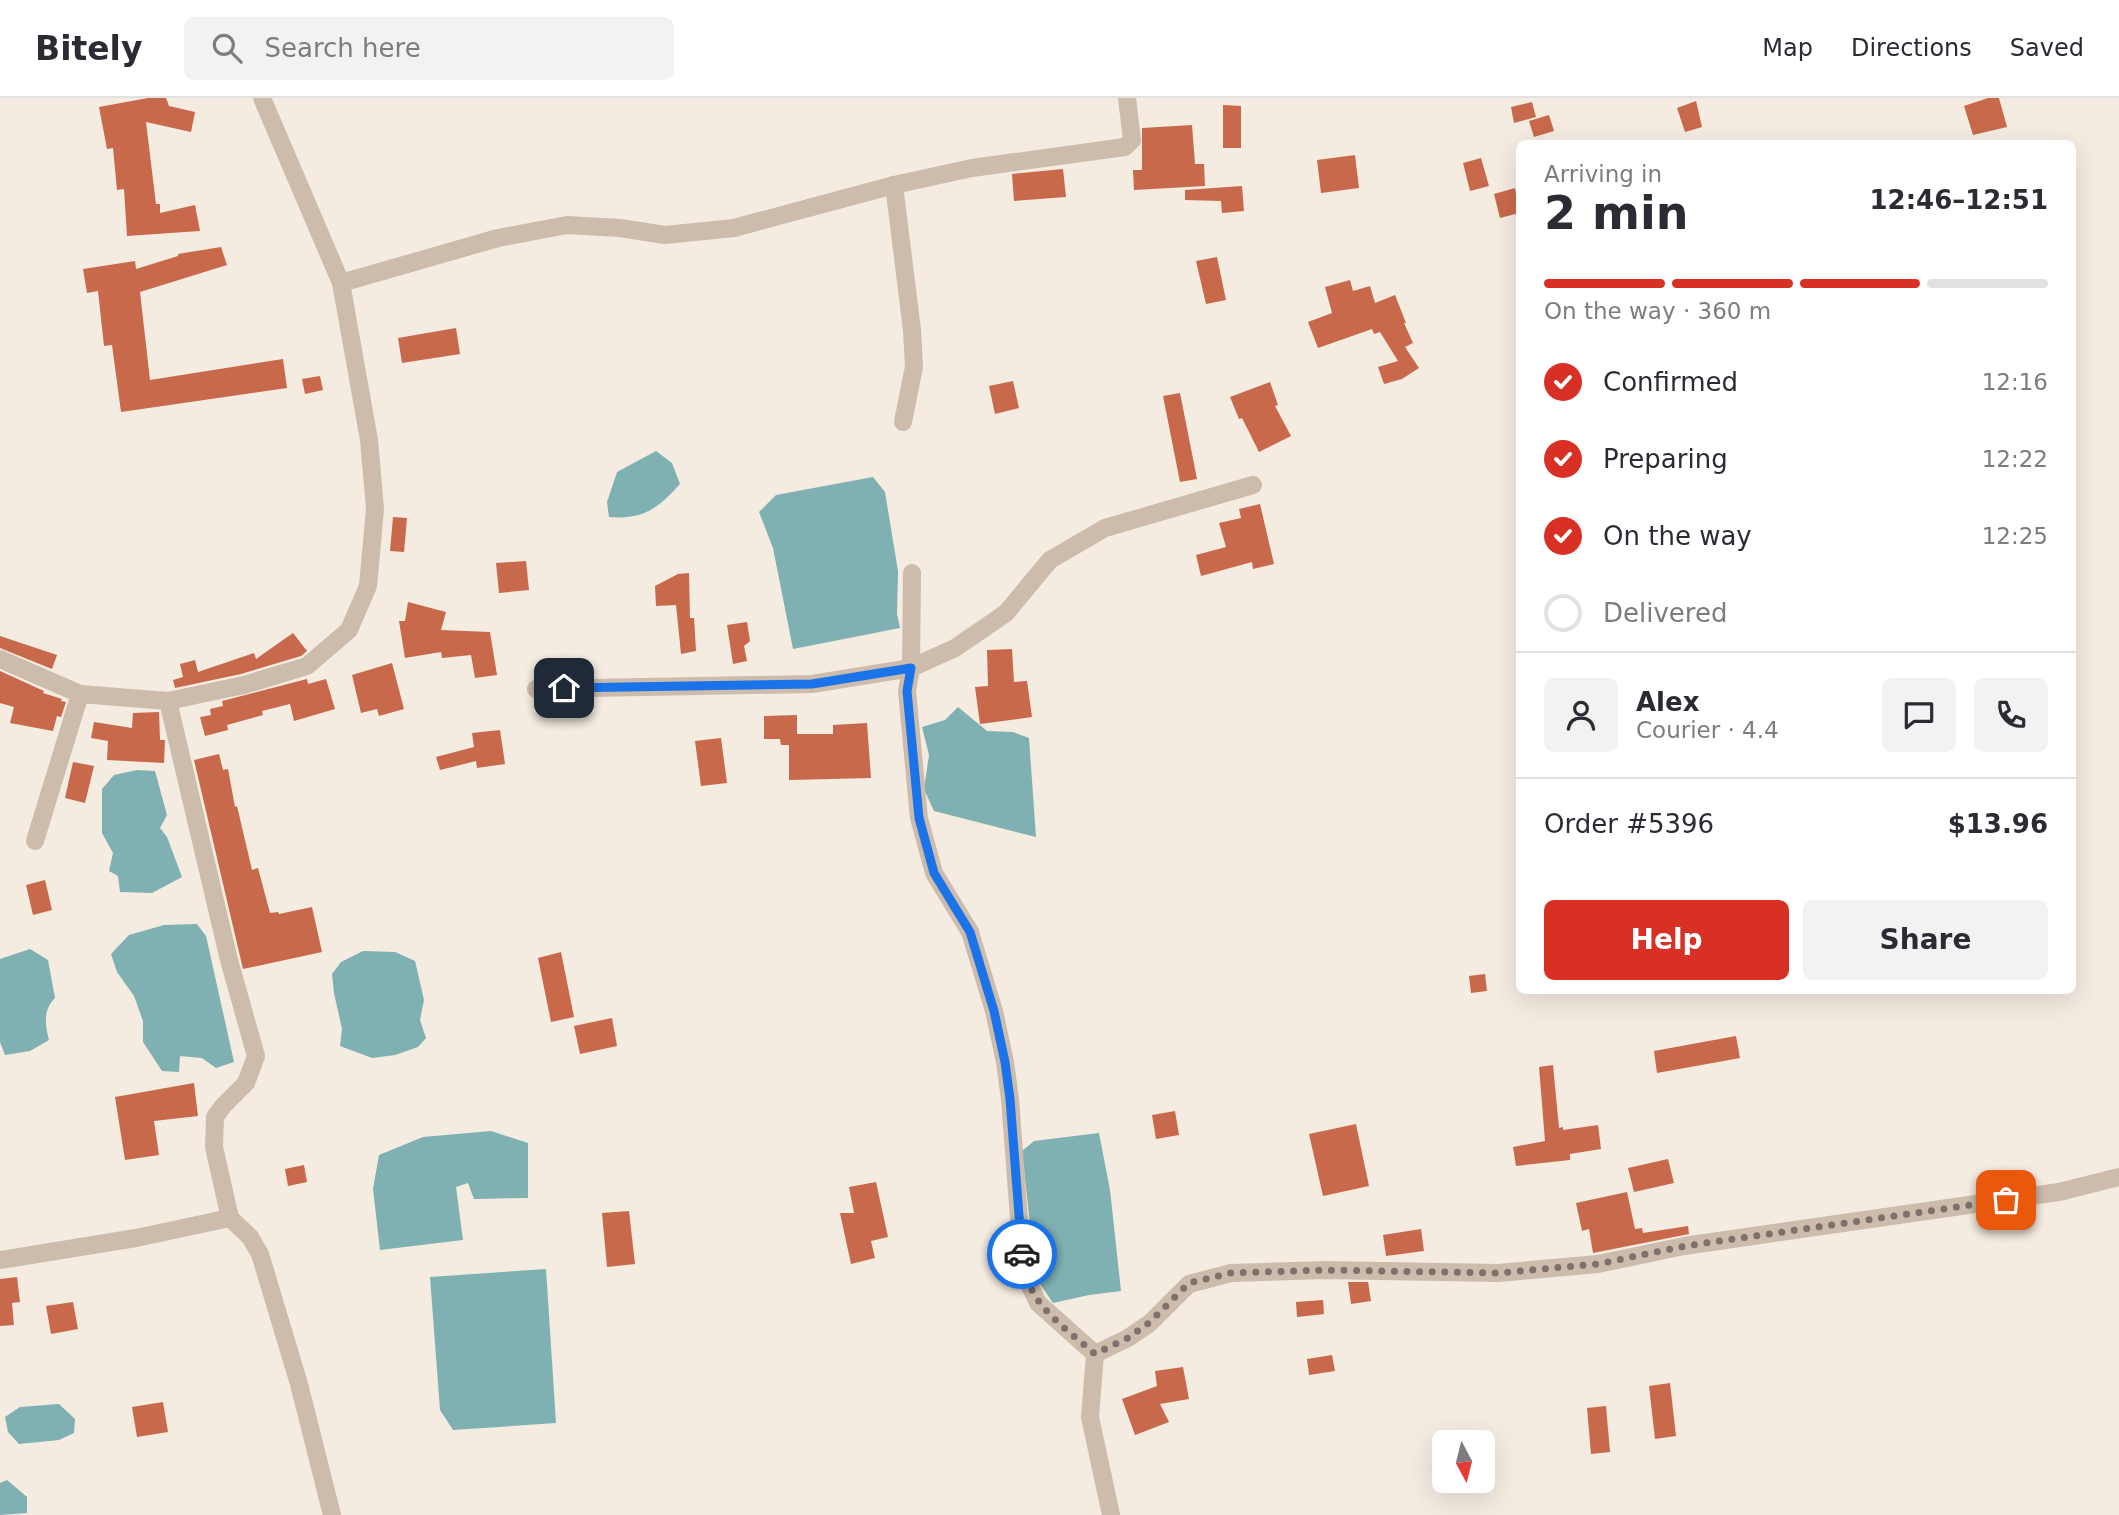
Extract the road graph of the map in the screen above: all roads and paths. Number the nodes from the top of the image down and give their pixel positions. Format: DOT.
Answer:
graph roads {
  1 [pos="262,98"];
  2 [pos="1127,98"];
  3 [pos="894,185"];
  4 [pos="341,283"];
  5 [pos="903,422"];
  6 [pos="1253,485"];
  7 [pos="912,573"];
  8 [pos="0,659"];
  9 [pos="911,668"];
  10 [pos="536,689"];
  11 [pos="80,694"];
  12 [pos="168,701"];
  13 [pos="35,841"];
  14 [pos="2119,1177"];
  15 [pos="230,1218"];
  16 [pos="0,1260"];
  17 [pos="1095,1354"];
  18 [pos="332,1515"];
  19 [pos="1111,1515"];
  1 -- 4 [label="street"];
  2 -- 3 [label="street"];
  3 -- 4 [label="street"];
  3 -- 5 [label="street"];
  4 -- 12 [label="street"];
  6 -- 9 [label="street"];
  7 -- 9 [label="street"];
  8 -- 11 [label="street"];
  9 -- 10 [label="street"];
  9 -- 17 [label="street"];
  11 -- 12 [label="street"];
  11 -- 13 [label="street"];
  12 -- 15 [label="street"];
  14 -- 17 [label="street"];
  15 -- 16 [label="street"];
  15 -- 18 [label="street"];
  17 -- 19 [label="street"];
}
